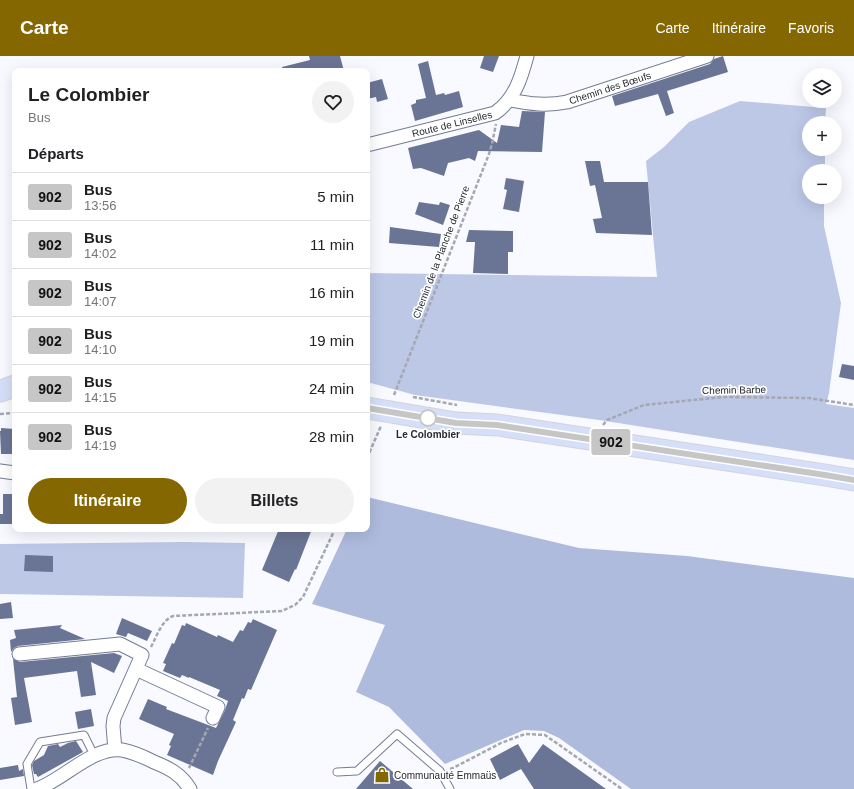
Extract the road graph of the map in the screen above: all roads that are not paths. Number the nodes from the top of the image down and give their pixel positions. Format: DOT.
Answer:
graph roads {
  1 [pos="527,56"];
  2 [pos="707,56"];
  3 [pos="510,100"];
  4 [pos="370,144"];
  5 [pos="12,387"];
  6 [pos="0,391"];
  7 [pos="370,398"];
  8 [pos="0,403"];
  9 [pos="12,403"];
  10 [pos="370,409"];
  11 [pos="497,425"];
  12 [pos="0,471"];
  13 [pos="12,473"];
  14 [pos="854,480"];
  15 [pos="19,654"];
  16 [pos="136,670"];
  17 [pos="213,718"];
  18 [pos="115,750"];
  19 [pos="95,756"];
  20 [pos="337,772"];
  21 [pos="187,784"];
  22 [pos="31,789"];
  23 [pos="37,789"];
  24 [pos="450,789"];
  1 -- 3 [label="street, Route de Linselles"];
  2 -- 3 [label="street, Chemin des Bœufs"];
  3 -- 4 [label="street, Route de Linselles"];
  5 -- 6 [label="main road"];
  7 -- 11 [label="main road"];
  8 -- 9 [label="main road"];
  10 -- 11 [label="main road"];
  11 -- 14 [label="main road"];
  12 -- 13 [label="street"];
  15 -- 16 [label="street"];
  16 -- 17 [label="street"];
  16 -- 18 [label="street"];
  18 -- 19 [label="street"];
  18 -- 21 [label="street"];
  19 -- 22 [label="lane"];
  19 -- 23 [label="street"];
  20 -- 24 [label="lane"];
}
